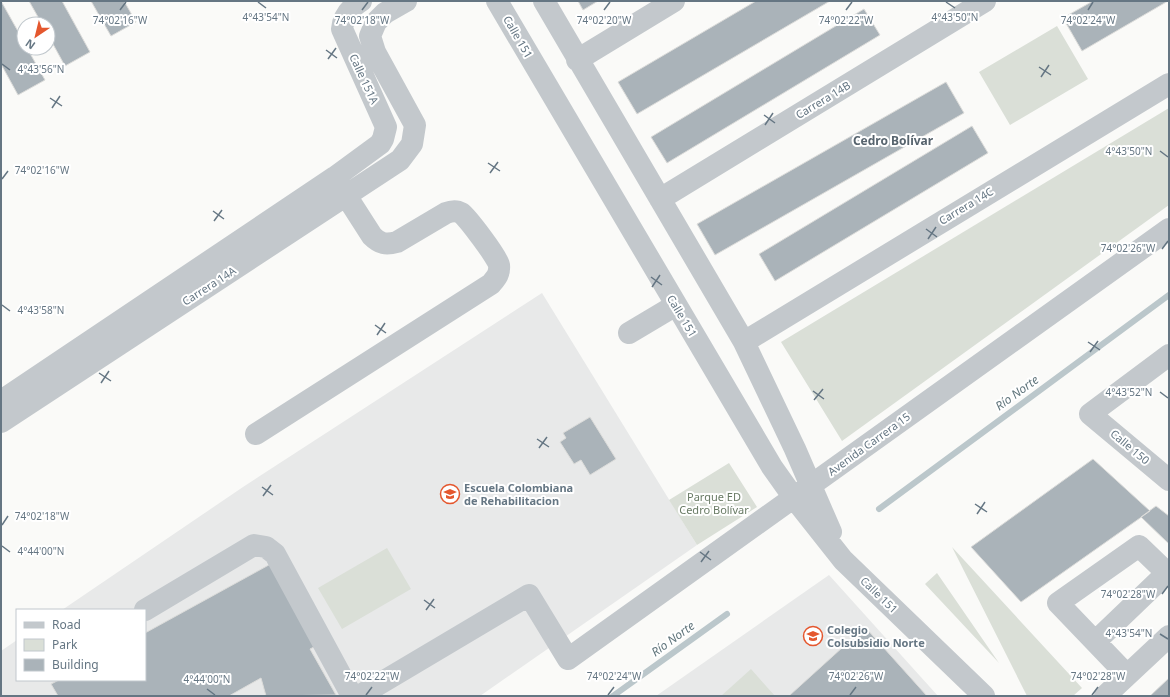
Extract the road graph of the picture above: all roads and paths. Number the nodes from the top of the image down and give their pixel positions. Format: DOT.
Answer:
graph roads {
  1 [pos="361,1"];
  2 [pos="406,1"];
  3 [pos="497,1"];
  4 [pos="544,1"];
  5 [pos="674,1"];
  6 [pos="985,1"];
  7 [pos="344,18"];
  8 [pos="371,32"];
  9 [pos="577,60"];
  10 [pos="1169,84"];
  11 [pos="384,136"];
  12 [pos="412,144"];
  13 [pos="334,177"];
  14 [pos="346,195"];
  15 [pos="660,199"];
  16 [pos="1169,229"];
  17 [pos="193,284"];
  18 [pos="676,305"];
  19 [pos="629,333"];
  20 [pos="744,342"];
  21 [pos="1169,355"];
  22 [pos="6,409"];
  23 [pos="256,434"];
  24 [pos="1169,480"];
  25 [pos="802,492"];
  26 [pos="146,609"];
  27 [pos="1169,636"];
  28 [pos="1096,641"];
  29 [pos="1127,676"];
  30 [pos="352,696"];
  31 [pos="359,696"];
  32 [pos="984,696"];
  33 [pos="1105,696"];
  1 -- 7 [label="street"];
  2 -- 8 [label="street"];
  3 -- 18 [label="street, Calle 151"];
  4 -- 9 [label="street, Calle 151"];
  5 -- 9 [label="street"];
  6 -- 15 [label="street, Carrera 14B"];
  7 -- 8 [label="street"];
  7 -- 11 [label="street, Calle 151A"];
  8 -- 12 [label="street, Calle 151A"];
  9 -- 15 [label="street, Calle 151"];
  10 -- 20 [label="street, Carrera 14C"];
  11 -- 12 [label="street"];
  11 -- 13 [label="street, Carrera 14A"];
  12 -- 14 [label="street, Carrera 14A"];
  13 -- 14 [label="street"];
  13 -- 17 [label="street, Carrera 14A"];
  14 -- 17 [label="street, Carrera 14A"];
  14 -- 23 [label="street"];
  15 -- 20 [label="street, Calle 151"];
  16 -- 25 [label="street, Avenida Carrera 15"];
  17 -- 22 [label="street, Carrera 14A"];
  18 -- 19 [label="street"];
  18 -- 25 [label="street, Calle 151"];
  20 -- 25 [label="street, Calle 151"];
  21 -- 24 [label="street, Calle 150"];
  25 -- 31 [label="street, Avenida Carrera 15"];
  25 -- 32 [label="street, Calle 151"];
  26 -- 30 [label="street"];
  27 -- 29 [label="street"];
  28 -- 28 [label="street"];
  28 -- 29 [label="street"];
  29 -- 33 [label="street"];
}
